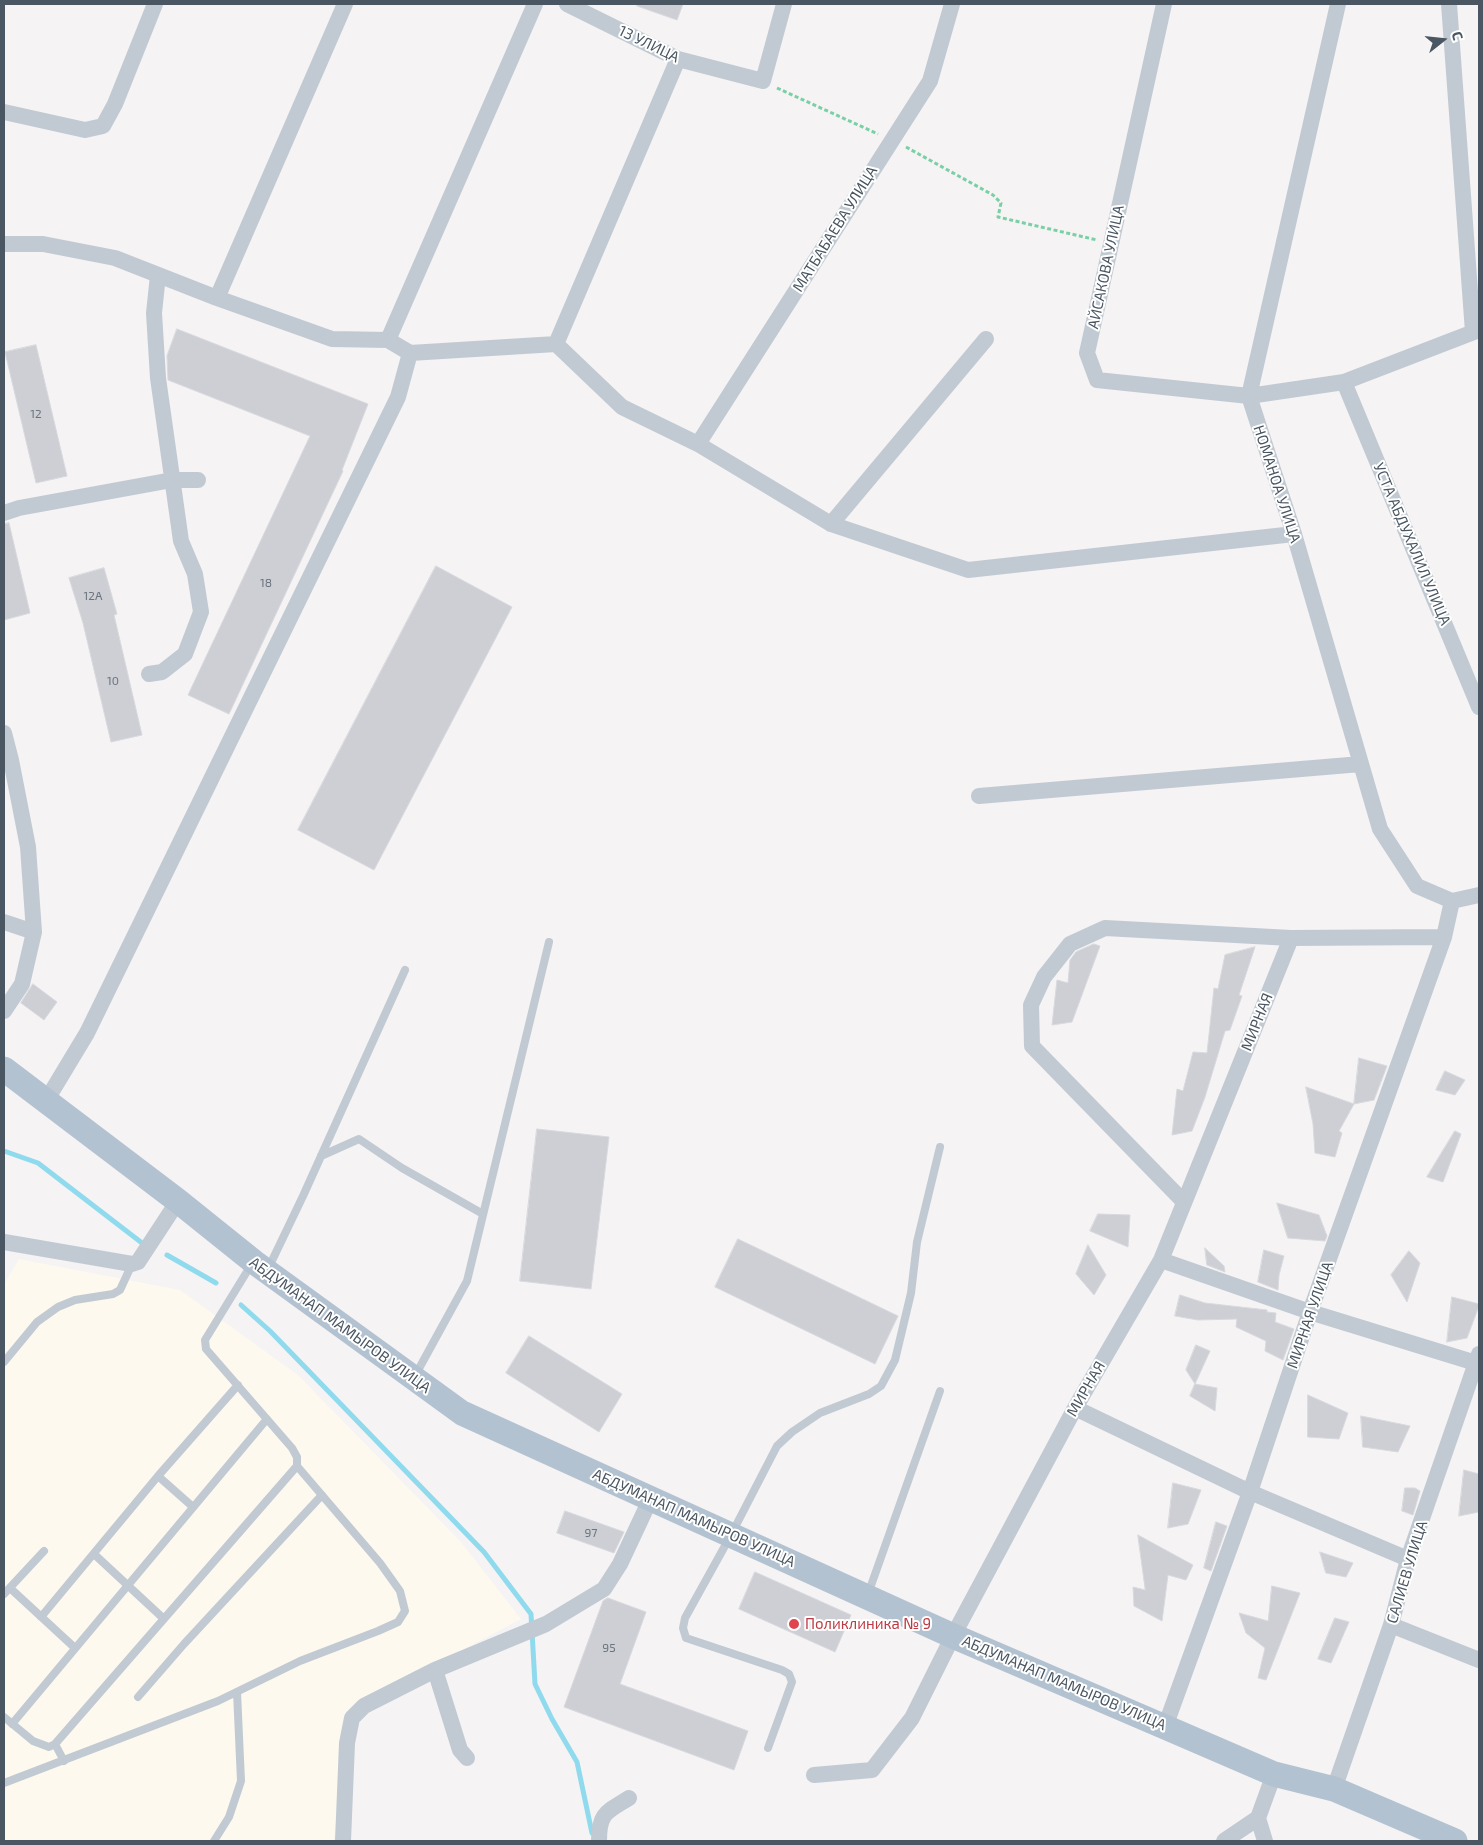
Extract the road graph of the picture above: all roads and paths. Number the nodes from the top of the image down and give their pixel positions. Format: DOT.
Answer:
graph roads {
  1 [pos="155,4"];
  2 [pos="345,4"];
  3 [pos="535,4"];
  4 [pos="567,4"];
  5 [pos="784,4"];
  6 [pos="952,4"];
  7 [pos="1164,4"];
  8 [pos="1338,4"];
  9 [pos="1449,4"];
  10 [pos="678,59"];
  11 [pos="763,81"];
  12 [pos="4,112"];
  13 [pos="882,136"];
  14 [pos="899,144"];
  15 [pos="1112,243"];
  16 [pos="4,244"];
  17 [pos="158,275"];
  18 [pos="217,298"];
  19 [pos="1476,331"];
  20 [pos="986,339"];
  21 [pos="388,340"];
  22 [pos="556,344"];
  23 [pos="410,353"];
  24 [pos="1344,382"];
  25 [pos="1249,396"];
  26 [pos="698,444"];
  27 [pos="172,480"];
  28 [pos="198,480"];
  29 [pos="4,514"];
  30 [pos="831,524"];
  31 [pos="1294,534"];
  32 [pos="149,674"];
  33 [pos="1479,706"];
  34 [pos="4,733"];
  35 [pos="7,760"];
  36 [pos="1361,764"];
  37 [pos="979,796"];
  38 [pos="1479,895"];
  39 [pos="1452,901"];
  40 [pos="4,922"];
  41 [pos="34,932"];
  42 [pos="1291,938"];
  43 [pos="1444,938"];
  44 [pos="549,942"];
  45 [pos="405,970"];
  46 [pos="4,1011"];
  47 [pos="4,1069"];
  48 [pos="46,1101"];
  49 [pos="940,1147"];
  50 [pos="321,1156"];
  51 [pos="178,1201"];
  52 [pos="1184,1202"];
  53 [pos="483,1214"];
  54 [pos="4,1242"];
  55 [pos="1161,1260"];
  56 [pos="132,1264"];
  57 [pos="260,1266"];
  58 [pos="1310,1312"];
  59 [pos="1478,1360"];
  60 [pos="4,1362"];
  61 [pos="414,1378"];
  62 [pos="238,1385"];
  63 [pos="940,1391"];
  64 [pos="1075,1408"];
  65 [pos="267,1419"];
  66 [pos="297,1466"];
  67 [pos="158,1476"];
  68 [pos="1250,1492"];
  69 [pos="322,1495"];
  70 [pos="650,1500"];
  71 [pos="194,1507"];
  72 [pos="732,1535"];
  73 [pos="44,1552"];
  74 [pos="94,1554"];
  75 [pos="1408,1559"];
  76 [pos="128,1585"];
  77 [pos="7,1591"];
  78 [pos="867,1596"];
  79 [pos="41,1617"];
  80 [pos="164,1619"];
  81 [pos="1391,1625"];
  82 [pos="953,1636"];
  83 [pos="75,1648"];
  84 [pos="1479,1660"];
  85 [pos="435,1670"];
  86 [pos="237,1692"];
  87 [pos="138,1698"];
  88 [pos="4,1717"];
  89 [pos="12,1724"];
  90 [pos="1165,1727"];
  91 [pos="55,1744"];
  92 [pos="768,1748"];
  93 [pos="467,1758"];
  94 [pos="64,1761"];
  95 [pos="1274,1774"];
  96 [pos="814,1776"];
  97 [pos="4,1783"];
  98 [pos="1334,1790"];
  99 [pos="629,1798"];
  100 [pos="1258,1818"];
  101 [pos="214,1841"];
  102 [pos="343,1841"];
  103 [pos="599,1841"];
  104 [pos="1224,1841"];
  105 [pos="1264,1841"];
  106 [pos="1455,1841"];
  1 -- 12 [label="street"];
  2 -- 18 [label="street"];
  3 -- 21 [label="street"];
  4 -- 10 [label="street, 13 УЛИЦА"];
  5 -- 11 [label="street"];
  6 -- 26 [label="street, МАТБАБАЕВА УЛИЦА"];
  7 -- 15 [label="street, АЙСАКОВА УЛИЦА"];
  8 -- 25 [label="street"];
  9 -- 19 [label="street"];
  10 -- 11 [label="street, 13 УЛИЦА"];
  10 -- 22 [label="street"];
  11 -- 13 [label="path"];
  14 -- 15 [label="path"];
  15 -- 25 [label="street, АЙСАКОВА УЛИЦА"];
  16 -- 17 [label="street"];
  17 -- 18 [label="street"];
  17 -- 27 [label="street"];
  18 -- 21 [label="street"];
  19 -- 24 [label="street"];
  20 -- 30 [label="street"];
  21 -- 23 [label="street"];
  22 -- 23 [label="street"];
  22 -- 26 [label="street"];
  23 -- 48 [label="street"];
  24 -- 25 [label="street"];
  24 -- 33 [label="street, УСТА АБДУХАЛИЛ УЛИЦА"];
  25 -- 31 [label="street, НОМАНОА УЛИЦА"];
  26 -- 30 [label="street"];
  27 -- 28 [label="street"];
  27 -- 29 [label="street"];
  27 -- 32 [label="street"];
  30 -- 31 [label="street"];
  31 -- 36 [label="street, НОМАНОА УЛИЦА"];
  34 -- 35 [label="street"];
  35 -- 41 [label="street"];
  36 -- 37 [label="street"];
  36 -- 39 [label="street, НОМАНОА УЛИЦА"];
  38 -- 39 [label="street"];
  39 -- 43 [label="street, МИРНАЯ УЛИЦА"];
  40 -- 41 [label="street"];
  41 -- 46 [label="street"];
  42 -- 43 [label="street"];
  42 -- 52 [label="street, МИРНАЯ"];
  42 -- 52 [label="street"];
  43 -- 58 [label="street, МИРНАЯ УЛИЦА"];
  44 -- 53 [label="lane"];
  45 -- 50 [label="lane"];
  47 -- 48 [label="main road, АБДУМАНАП МАМЫРОВ УЛИЦА"];
  48 -- 51 [label="main road, АБДУМАНАП МАМЫРОВ УЛИЦА"];
  49 -- 72 [label="lane"];
  50 -- 53 [label="lane"];
  50 -- 57 [label="lane"];
  51 -- 56 [label="street"];
  51 -- 57 [label="main road, АБДУМАНАП МАМЫРОВ УЛИЦА"];
  52 -- 55 [label="street, МИРНАЯ"];
  53 -- 61 [label="lane"];
  54 -- 56 [label="street"];
  55 -- 58 [label="street"];
  55 -- 64 [label="street, МИРНАЯ"];
  56 -- 60 [label="lane"];
  57 -- 61 [label="main road, АБДУМАНАП МАМЫРОВ УЛИЦА"];
  57 -- 62 [label="lane"];
  58 -- 59 [label="street"];
  58 -- 68 [label="street, МИРНАЯ УЛИЦА"];
  59 -- 75 [label="street, САЛИЕВ УЛИЦА"];
  61 -- 70 [label="main road, АБДУМАНАП МАМЫРОВ УЛИЦА"];
  62 -- 65 [label="lane"];
  62 -- 67 [label="lane"];
  63 -- 78 [label="lane"];
  64 -- 68 [label="street"];
  64 -- 82 [label="street, МИРНАЯ"];
  65 -- 66 [label="lane"];
  65 -- 71 [label="lane"];
  66 -- 69 [label="lane"];
  66 -- 80 [label="lane"];
  67 -- 71 [label="lane"];
  67 -- 74 [label="lane"];
  68 -- 75 [label="street"];
  68 -- 90 [label="street, МИРНАЯ УЛИЦА"];
  69 -- 86 [label="lane"];
  69 -- 87 [label="lane"];
  70 -- 72 [label="main road, АБДУМАНАП МАМЫРОВ УЛИЦА"];
  70 -- 85 [label="street"];
  71 -- 76 [label="lane"];
  72 -- 78 [label="main road, АБДУМАНАП МАМЫРОВ УЛИЦА"];
  72 -- 92 [label="lane"];
  73 -- 77 [label="lane"];
  74 -- 76 [label="lane"];
  74 -- 79 [label="lane"];
  75 -- 81 [label="street, САЛИЕВ УЛИЦА"];
  76 -- 80 [label="lane"];
  76 -- 83 [label="lane"];
  77 -- 79 [label="lane"];
  78 -- 82 [label="main road, АБДУМАНАП МАМЫРОВ УЛИЦА"];
  79 -- 83 [label="lane"];
  80 -- 91 [label="lane"];
  81 -- 84 [label="street"];
  81 -- 98 [label="street, САЛИЕВ УЛИЦА"];
  82 -- 90 [label="main road, АБДУМАНАП МАМЫРОВ УЛИЦА"];
  82 -- 96 [label="street, МИРНАЯ"];
  83 -- 89 [label="lane"];
  85 -- 93 [label="street"];
  85 -- 102 [label="street"];
  86 -- 94 [label="lane"];
  86 -- 101 [label="lane"];
  88 -- 89 [label="lane"];
  89 -- 91 [label="lane"];
  90 -- 95 [label="main road, АБДУМАНАП МАМЫРОВ УЛИЦА"];
  91 -- 94 [label="lane"];
  94 -- 97 [label="lane"];
  95 -- 98 [label="main road, АБДУМАНАП МАМЫРОВ УЛИЦА"];
  95 -- 100 [label="street"];
  98 -- 106 [label="main road, АБДУМАНАП МАМЫРОВ УЛИЦА"];
  99 -- 103 [label="street"];
  100 -- 104 [label="street"];
  100 -- 105 [label="street"];
}
